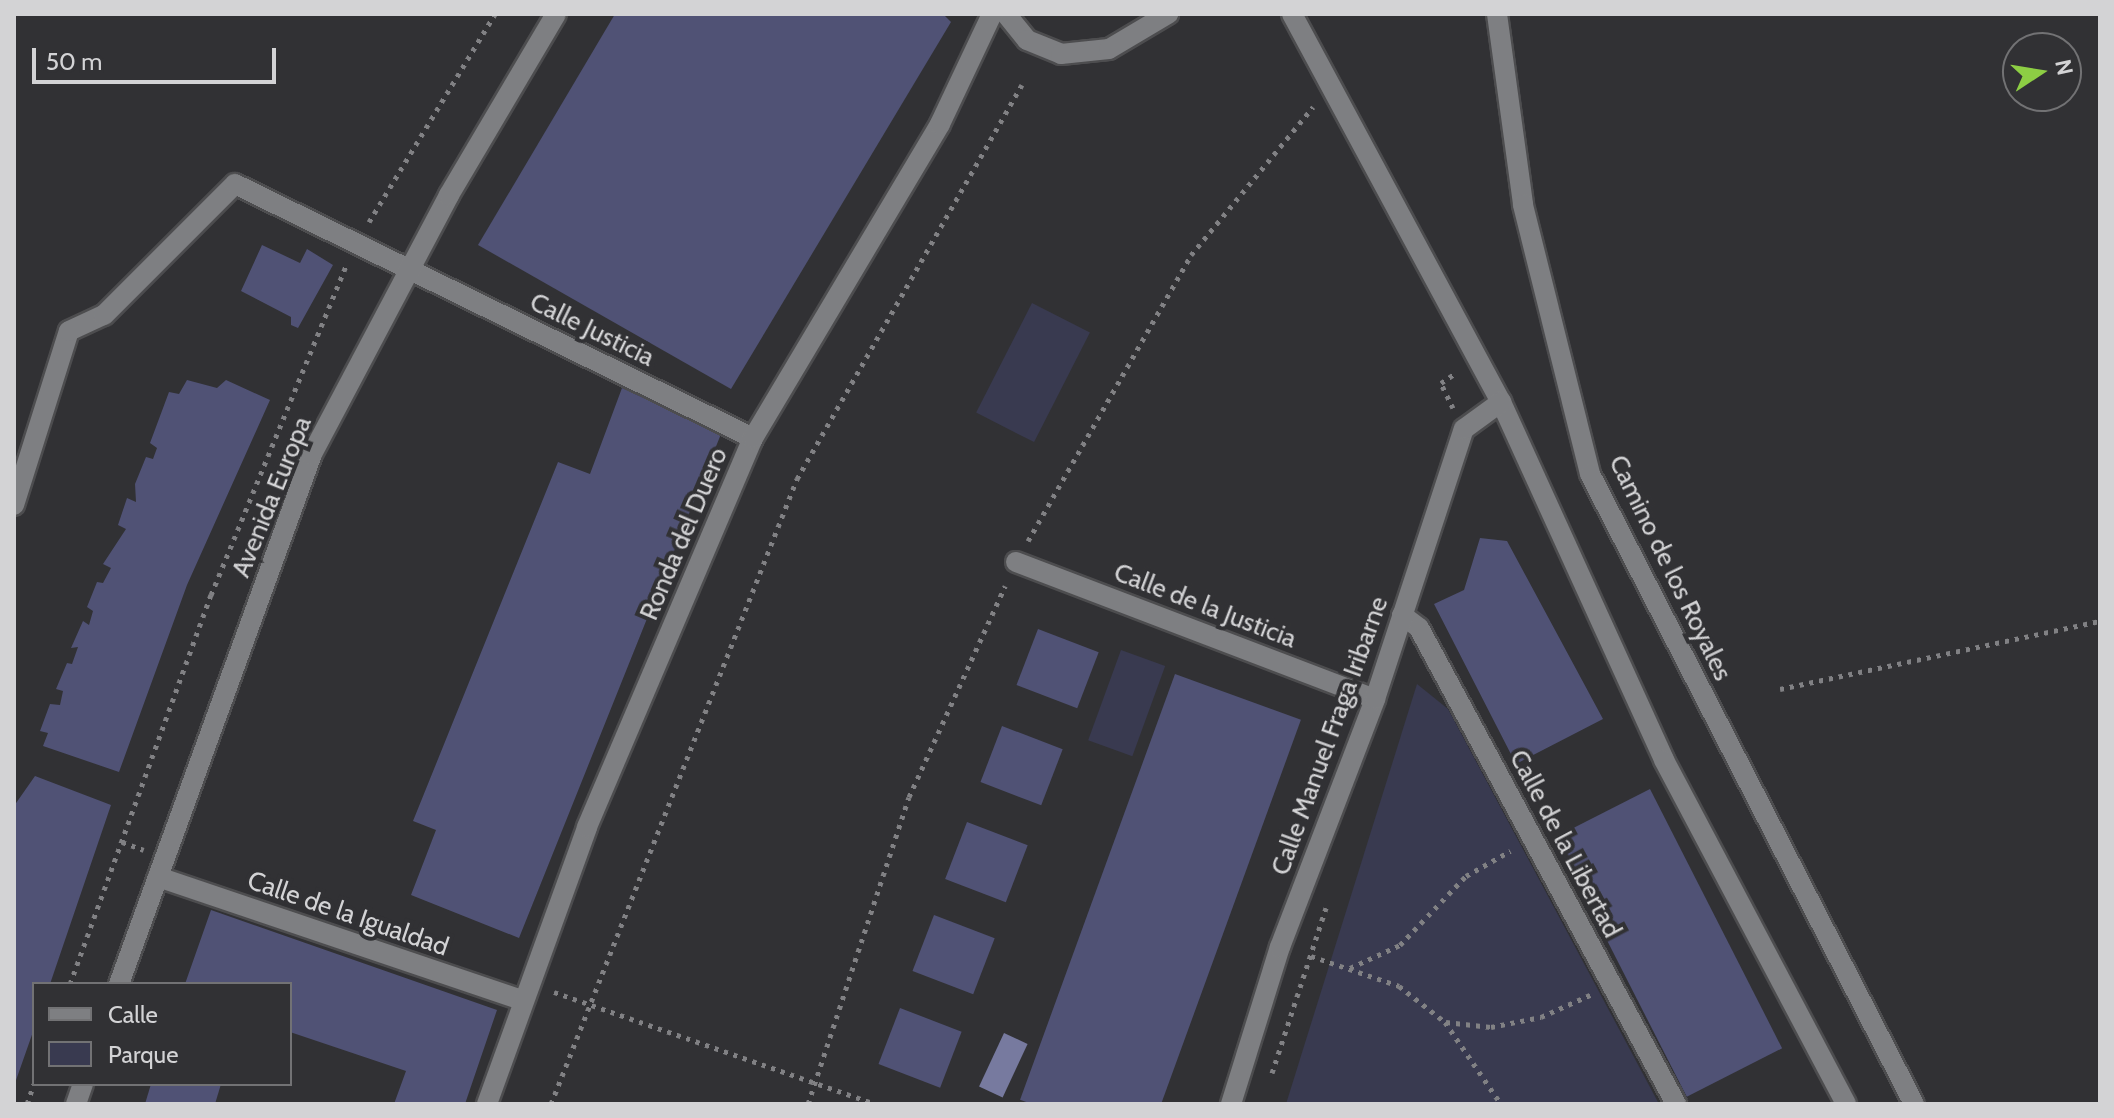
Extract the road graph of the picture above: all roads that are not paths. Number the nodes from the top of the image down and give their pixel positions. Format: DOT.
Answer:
graph roads {
  1 [pos="556,14"];
  2 [pos="992,14"];
  3 [pos="1006,14"];
  4 [pos="1168,14"];
  5 [pos="1292,14"];
  6 [pos="1497,14"];
  7 [pos="409,268"];
  8 [pos="1501,402"];
  9 [pos="753,438"];
  10 [pos="14,505"];
  11 [pos="1016,562"];
  12 [pos="1402,615"];
  13 [pos="1375,699"];
  14 [pos="158,877"];
  15 [pos="120,982"];
  16 [pos="522,1000"];
  17 [pos="487,1104"];
  18 [pos="1231,1104"];
  19 [pos="1676,1104"];
  20 [pos="1846,1104"];
  21 [pos="1914,1104"];
  1 -- 7 [label="street, Avenida Europa"];
  2 -- 9 [label="street, Ronda del Duero"];
  3 -- 4 [label="street"];
  5 -- 8 [label="street"];
  6 -- 21 [label="street, Camino de los Royales"];
  7 -- 9 [label="street, Calle Justicia"];
  7 -- 10 [label="street, Calle Justicia"];
  7 -- 14 [label="street, Avenida Europa"];
  8 -- 12 [label="street, Calle Manuel Fraga Iribarne"];
  8 -- 20 [label="street"];
  9 -- 16 [label="street, Ronda del Duero"];
  11 -- 13 [label="street, Calle de la Justicia"];
  12 -- 13 [label="street, Calle Manuel Fraga Iribarne"];
  12 -- 19 [label="street, Calle de la Libertad"];
  13 -- 18 [label="street, Calle Manuel Fraga Iribarne"];
  14 -- 15 [label="street, Avenida Europa"];
  14 -- 16 [label="street, Calle de la Igualdad"];
  16 -- 17 [label="street, Ronda del Duero"];
}
